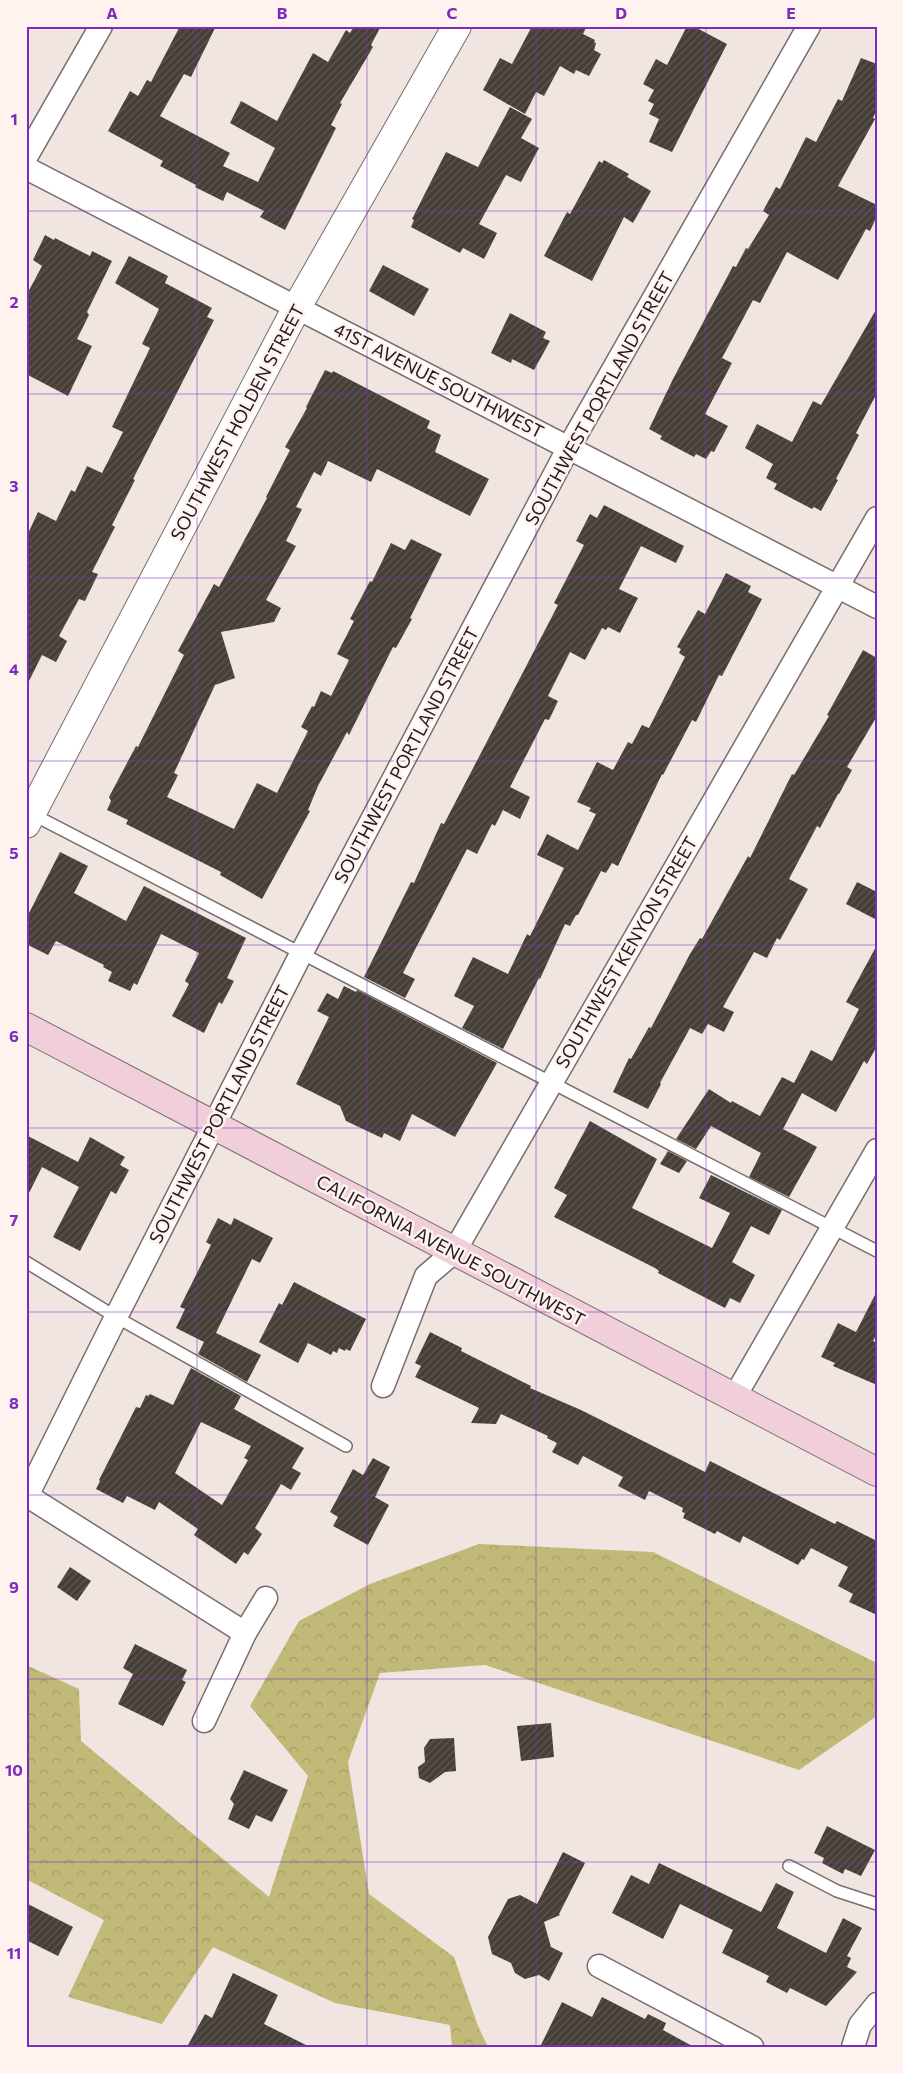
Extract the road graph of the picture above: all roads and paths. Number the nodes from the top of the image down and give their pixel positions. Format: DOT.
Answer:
graph roads {
  1 [pos="101,26"];
  2 [pos="457,26"];
  3 [pos="809,26"];
  4 [pos="26,156"];
  5 [pos="26,168"];
  6 [pos="297,307"];
  7 [pos="569,447"];
  8 [pos="877,518"];
  9 [pos="837,587"];
  10 [pos="877,607"];
  11 [pos="28,816"];
  12 [pos="302,954"];
  13 [pos="26,1027"];
  14 [pos="551,1083"];
  15 [pos="213,1125"];
  16 [pos="877,1150"];
  17 [pos="832,1228"];
  18 [pos="877,1251"];
  19 [pos="454,1252"];
  20 [pos="26,1262"];
  21 [pos="116,1316"];
  22 [pos="383,1386"];
  23 [pos="734,1398"];
  24 [pos="346,1446"];
  25 [pos="877,1472"];
  26 [pos="27,1495"];
  27 [pos="266,1598"];
  28 [pos="245,1633"];
  29 [pos="204,1722"];
  30 [pos="789,1866"];
  31 [pos="877,1904"];
  32 [pos="599,1966"];
  33 [pos="877,2004"];
  34 [pos="853,2046"];
  35 [pos="752,2047"];
  1 -- 4 [label="street"];
  2 -- 6 [label="street, SOUTHWEST HOLDEN STREET"];
  3 -- 7 [label="street, SOUTHWEST PORTLAND STREET"];
  5 -- 6 [label="street, 41ST AVENUE SOUTHWEST"];
  6 -- 7 [label="street, 41ST AVENUE SOUTHWEST"];
  6 -- 11 [label="street, SOUTHWEST HOLDEN STREET"];
  7 -- 9 [label="street, 41ST AVENUE SOUTHWEST"];
  7 -- 12 [label="street, SOUTHWEST PORTLAND STREET"];
  8 -- 9 [label="street, SOUTHWEST KENYON STREET"];
  9 -- 10 [label="street, 41ST AVENUE SOUTHWEST"];
  9 -- 14 [label="street, SOUTHWEST KENYON STREET"];
  11 -- 12 [label="lane"];
  12 -- 14 [label="lane"];
  12 -- 15 [label="street, SOUTHWEST PORTLAND STREET"];
  13 -- 15 [label="main road, CALIFORNIA AVENUE SOUTHWEST"];
  14 -- 17 [label="lane"];
  14 -- 19 [label="street, SOUTHWEST KENYON STREET"];
  15 -- 19 [label="main road, CALIFORNIA AVENUE SOUTHWEST"];
  15 -- 21 [label="street, SOUTHWEST PORTLAND STREET"];
  16 -- 17 [label="street"];
  17 -- 18 [label="lane"];
  17 -- 23 [label="street"];
  19 -- 22 [label="street, SOUTHWEST KENYON STREET"];
  19 -- 23 [label="main road, CALIFORNIA AVENUE SOUTHWEST"];
  20 -- 21 [label="lane"];
  21 -- 24 [label="lane"];
  21 -- 26 [label="street, SOUTHWEST PORTLAND STREET"];
  23 -- 25 [label="main road, CALIFORNIA AVENUE SOUTHWEST"];
  26 -- 28 [label="street"];
  27 -- 28 [label="street"];
  28 -- 29 [label="street"];
  30 -- 31 [label="lane"];
  32 -- 35 [label="street"];
  33 -- 34 [label="street"];
}
